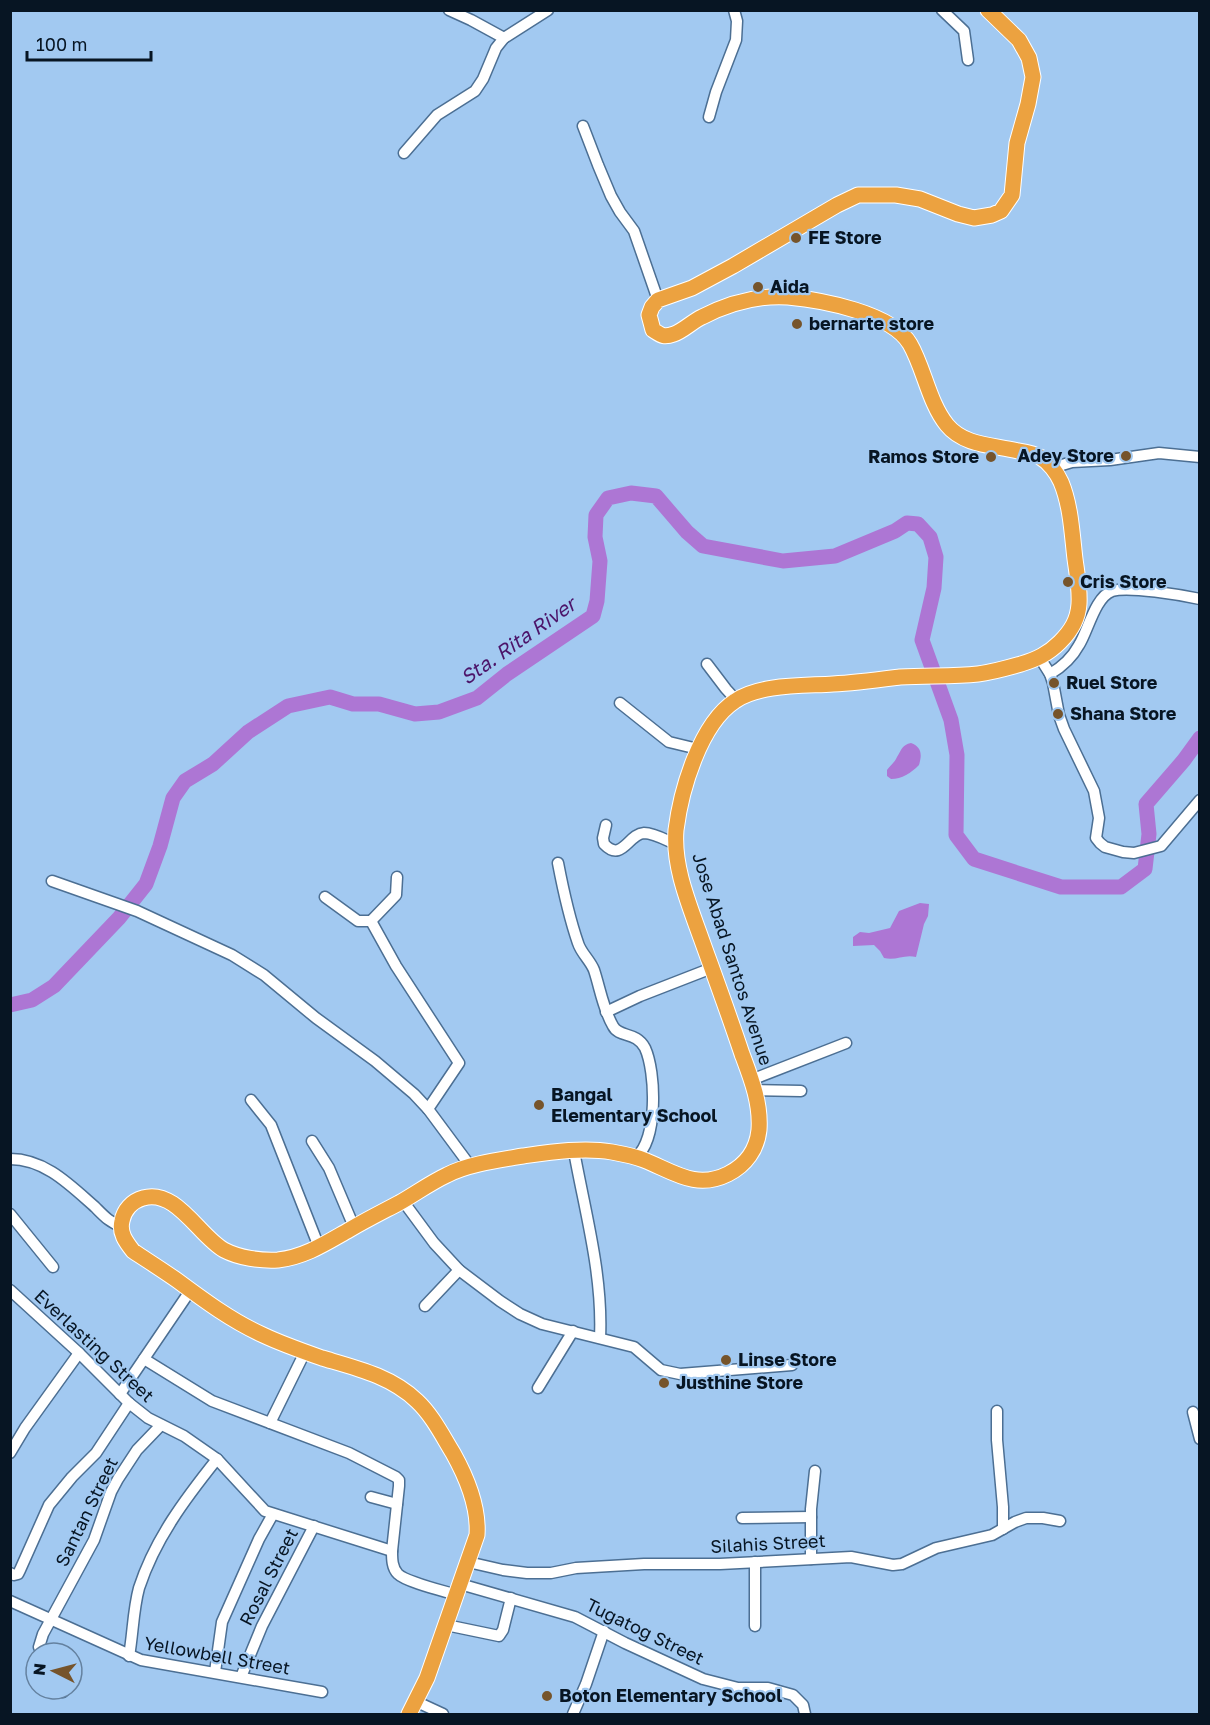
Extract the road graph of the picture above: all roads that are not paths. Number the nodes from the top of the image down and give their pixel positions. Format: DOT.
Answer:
graph roads {
  1 [pos="449,10"];
  2 [pos="548,10"];
  3 [pos="734,10"];
  4 [pos="942,10"];
  5 [pos="988,10"];
  6 [pos="504,38"];
  7 [pos="968,60"];
  8 [pos="709,117"];
  9 [pos="583,126"];
  10 [pos="404,153"];
  11 [pos="658,300"];
  12 [pos="1200,458"];
  13 [pos="1052,468"];
  14 [pos="1200,599"];
  15 [pos="1040,658"];
  16 [pos="706,663"];
  17 [pos="1050,674"];
  18 [pos="736,699"];
  19 [pos="620,703"];
  20 [pos="698,749"];
  21 [pos="1200,800"];
  22 [pos="606,825"];
  23 [pos="675,843"];
  24 [pos="558,863"];
  25 [pos="397,877"];
  26 [pos="52,881"];
  27 [pos="325,897"];
  28 [pos="371,921"];
  29 [pos="712,968"];
  30 [pos="606,1012"];
  31 [pos="846,1043"];
  32 [pos="753,1085"];
  33 [pos="801,1091"];
  34 [pos="251,1100"];
  35 [pos="428,1109"];
  36 [pos="312,1141"];
  37 [pos="574,1151"];
  38 [pos="636,1157"];
  39 [pos="10,1159"];
  40 [pos="471,1167"];
  41 [pos="403,1201"];
  42 [pos="10,1214"];
  43 [pos="121,1226"];
  44 [pos="354,1227"];
  45 [pos="319,1247"];
  46 [pos="53,1267"];
  47 [pos="459,1270"];
  48 [pos="10,1290"];
  49 [pos="190,1291"];
  50 [pos="425,1306"];
  51 [pos="573,1331"];
  52 [pos="600,1338"];
  53 [pos="305,1352"];
  54 [pos="79,1353"];
  55 [pos="144,1359"];
  56 [pos="792,1365"];
  57 [pos="538,1388"];
  58 [pos="120,1394"];
  59 [pos="129,1403"];
  60 [pos="997,1411"];
  61 [pos="1193,1412"];
  62 [pos="270,1423"];
  63 [pos="160,1425"];
  64 [pos="1200,1439"];
  65 [pos="10,1453"];
  66 [pos="217,1459"];
  67 [pos="815,1471"];
  68 [pos="371,1497"];
  69 [pos="397,1504"];
  70 [pos="273,1514"];
  71 [pos="811,1517"];
  72 [pos="742,1518"];
  73 [pos="1060,1521"];
  74 [pos="314,1526"];
  75 [pos="1003,1529"];
  76 [pos="392,1551"];
  77 [pos="811,1559"];
  78 [pos="468,1562"];
  79 [pos="755,1562"];
  80 [pos="10,1573"];
  81 [pos="459,1590"];
  82 [pos="511,1598"];
  83 [pos="10,1601"];
  84 [pos="51,1618"];
  85 [pos="446,1625"];
  86 [pos="754,1626"];
  87 [pos="604,1631"];
  88 [pos="41,1641"];
  89 [pos="129,1656"];
  90 [pos="215,1672"];
  91 [pos="241,1677"];
  92 [pos="322,1692"];
  93 [pos="413,1708"];
  94 [pos="443,1714"];
  95 [pos="573,1714"];
  96 [pos="805,1714"];
  1 -- 6 [label="street"];
  2 -- 6 [label="street"];
  3 -- 8 [label="street"];
  4 -- 7 [label="street"];
  5 -- 11 [label="highway"];
  6 -- 10 [label="street"];
  9 -- 11 [label="street"];
  11 -- 13 [label="highway"];
  12 -- 13 [label="street"];
  13 -- 15 [label="highway, Jose Abad Santos Avenue"];
  14 -- 17 [label="street"];
  15 -- 17 [label="street"];
  15 -- 18 [label="highway, Jose Abad Santos Avenue"];
  16 -- 18 [label="street"];
  17 -- 21 [label="street"];
  18 -- 20 [label="highway, Jose Abad Santos Avenue"];
  19 -- 20 [label="street"];
  20 -- 23 [label="highway, Jose Abad Santos Avenue"];
  22 -- 23 [label="street"];
  23 -- 29 [label="highway, Jose Abad Santos Avenue"];
  24 -- 30 [label="street"];
  25 -- 28 [label="street"];
  26 -- 35 [label="street"];
  27 -- 28 [label="street"];
  28 -- 35 [label="street"];
  29 -- 30 [label="street"];
  29 -- 32 [label="highway, Jose Abad Santos Avenue"];
  30 -- 38 [label="street"];
  31 -- 32 [label="street"];
  32 -- 33 [label="street"];
  32 -- 38 [label="highway, Jose Abad Santos Avenue"];
  34 -- 45 [label="street"];
  35 -- 40 [label="street"];
  36 -- 44 [label="street"];
  37 -- 38 [label="highway, Jose Abad Santos Avenue"];
  37 -- 40 [label="highway, Jose Abad Santos Avenue"];
  37 -- 52 [label="street"];
  39 -- 43 [label="street"];
  40 -- 41 [label="highway, Jose Abad Santos Avenue"];
  41 -- 44 [label="highway, Jose Abad Santos Avenue"];
  41 -- 47 [label="street"];
  42 -- 46 [label="street"];
  43 -- 45 [label="highway, Jose Abad Santos Avenue"];
  43 -- 49 [label="highway"];
  44 -- 45 [label="highway, Jose Abad Santos Avenue"];
  47 -- 50 [label="street"];
  47 -- 51 [label="street"];
  48 -- 54 [label="street, Everlasting Street"];
  49 -- 53 [label="highway"];
  49 -- 55 [label="street"];
  51 -- 52 [label="street"];
  51 -- 57 [label="street"];
  52 -- 56 [label="street"];
  53 -- 62 [label="street"];
  53 -- 78 [label="highway"];
  54 -- 58 [label="street, Everlasting Street"];
  54 -- 65 [label="street"];
  55 -- 58 [label="street"];
  55 -- 62 [label="street"];
  58 -- 59 [label="street, Everlasting Street"];
  59 -- 63 [label="street, Everlasting Street"];
  59 -- 80 [label="street"];
  60 -- 75 [label="street"];
  61 -- 64 [label="street"];
  62 -- 69 [label="street"];
  63 -- 66 [label="street, Everlasting Street"];
  63 -- 84 [label="street, Santan Street"];
  66 -- 70 [label="street, Everlasting Street"];
  66 -- 89 [label="street"];
  67 -- 71 [label="street"];
  68 -- 69 [label="street"];
  69 -- 76 [label="street"];
  70 -- 74 [label="street, Everlasting Street"];
  70 -- 90 [label="street"];
  71 -- 72 [label="street"];
  71 -- 77 [label="street"];
  73 -- 75 [label="street, Silahis Street"];
  74 -- 76 [label="street, Everlasting Street"];
  74 -- 91 [label="street, Rosal Street"];
  75 -- 77 [label="street, Silahis Street"];
  76 -- 81 [label="street"];
  77 -- 79 [label="street, Silahis Street"];
  78 -- 79 [label="street, Silahis Street"];
  78 -- 81 [label="highway"];
  79 -- 86 [label="street"];
  81 -- 82 [label="street, Tugatog Street"];
  81 -- 85 [label="highway"];
  82 -- 85 [label="street"];
  82 -- 87 [label="street, Tugatog Street"];
  83 -- 84 [label="street, Yellowbell Street"];
  84 -- 88 [label="street, Santan Street"];
  84 -- 89 [label="street, Yellowbell Street"];
  85 -- 93 [label="highway"];
  87 -- 95 [label="street"];
  87 -- 96 [label="street, Tugatog Street"];
  89 -- 90 [label="street, Yellowbell Street"];
  90 -- 91 [label="street, Yellowbell Street"];
  91 -- 92 [label="street, Yellowbell Street"];
  93 -- 94 [label="street"];
}
